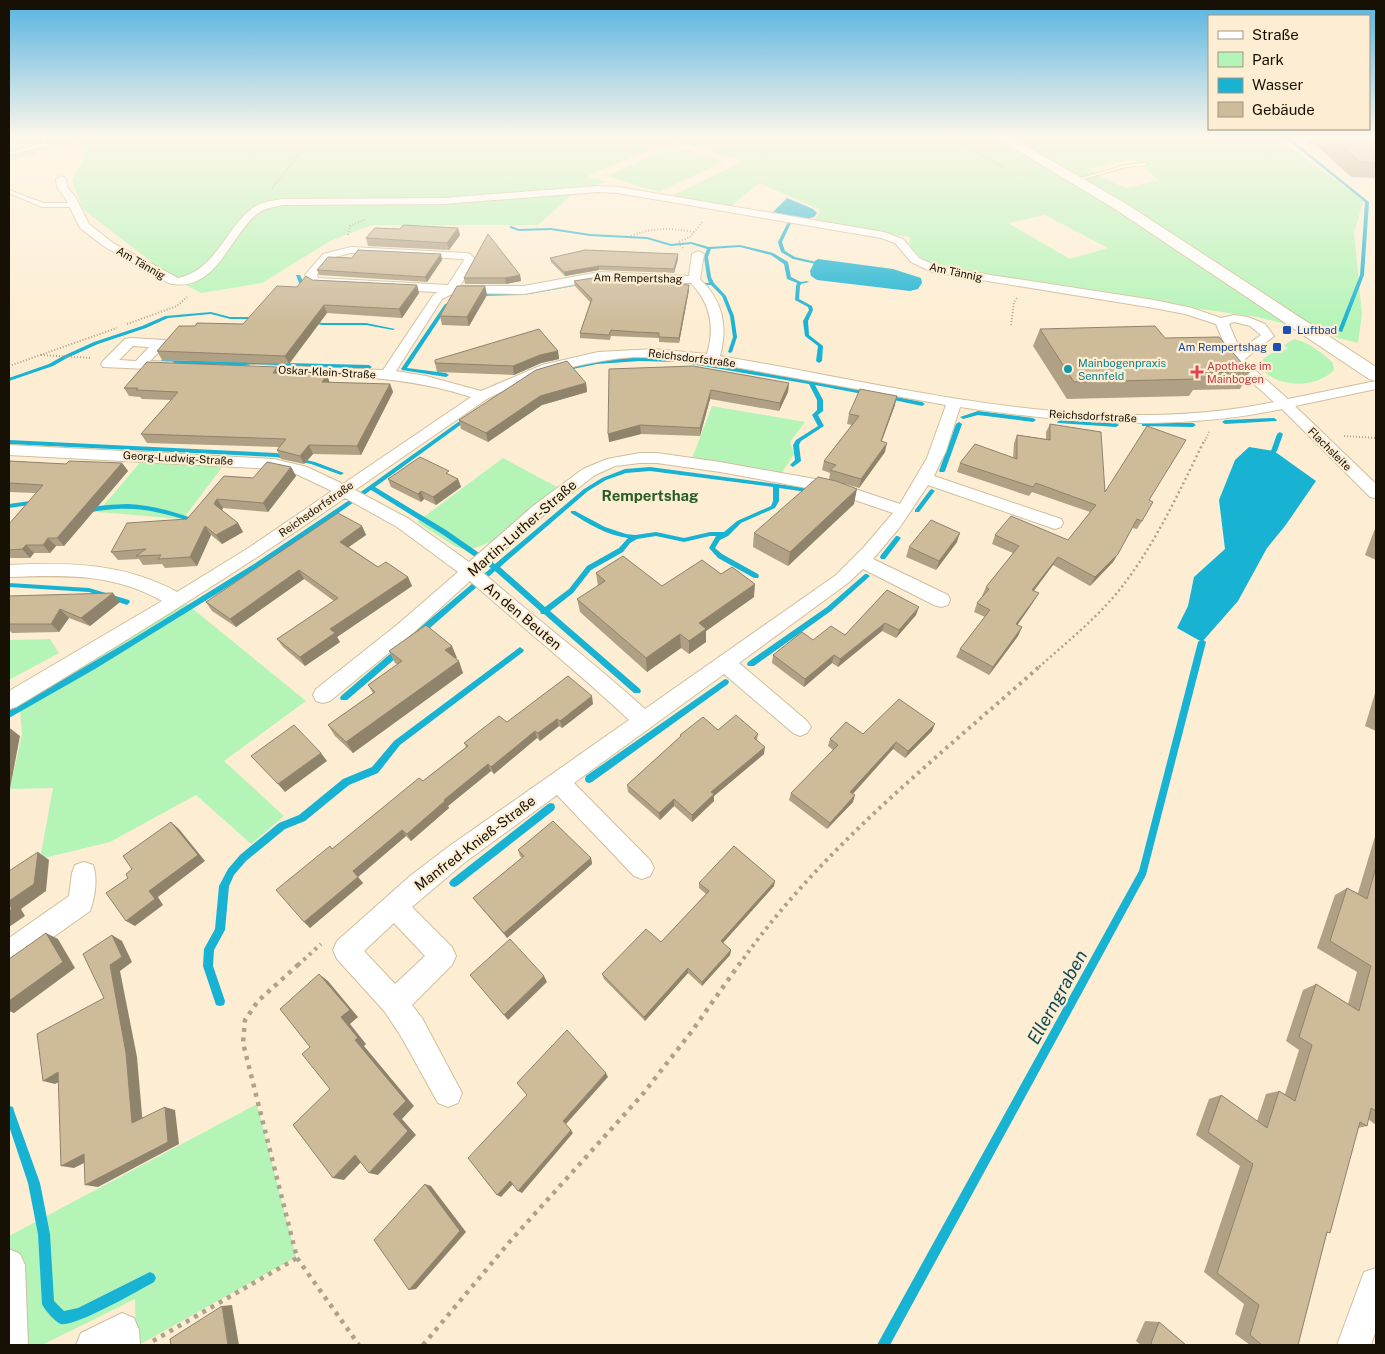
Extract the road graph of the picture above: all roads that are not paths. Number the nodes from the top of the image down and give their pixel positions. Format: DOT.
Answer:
graph roads {
  1 [pos="26,198"];
  2 [pos="71,198"];
  3 [pos="494,198"];
  4 [pos="660,198"];
  5 [pos="1105,198"];
  6 [pos="74,205"];
  7 [pos="698,254"];
  8 [pos="694,280"];
  9 [pos="452,289"];
  10 [pos="1222,322"];
  11 [pos="1237,358"];
  12 [pos="712,360"];
  13 [pos="139,365"];
  14 [pos="189,367"];
  15 [pos="236,368"];
  16 [pos="387,375"];
  17 [pos="1376,375"];
  18 [pos="1376,385"];
  19 [pos="482,396"];
  20 [pos="954,404"];
  21 [pos="1285,404"];
  22 [pos="9,450"];
  23 [pos="924,478"];
  24 [pos="342,490"];
  25 [pos="1376,493"];
  26 [pos="903,511"];
  27 [pos="1055,523"];
  28 [pos="862,561"];
  29 [pos="9,571"];
  30 [pos="471,572"];
  31 [pos="941,600"];
  32 [pos="177,601"];
  33 [pos="725,664"];
  34 [pos="323,695"];
  35 [pos="9,701"];
  36 [pos="644,721"];
  37 [pos="800,727"];
  38 [pos="558,781"];
  39 [pos="642,868"];
  40 [pos="84,873"];
  41 [pos="395,907"];
  42 [pos="9,953"];
  43 [pos="394,1004"];
  44 [pos="448,1092"];
  45 [pos="9,1265"];
  46 [pos="1376,1284"];
  47 [pos="11,1345"];
  48 [pos="93,1345"];
  49 [pos="122,1345"];
  50 [pos="1354,1345"];
  1 -- 6 [label="lane"];
  2 -- 6 [label="street, Am Tännig"];
  3 -- 6 [label="street, Am Tännig"];
  4 -- 10 [label="street, Am Tännig"];
  5 -- 17 [label="main road"];
  7 -- 8 [label="street, Am Rempertshag"];
  8 -- 9 [label="street, Am Rempertshag"];
  8 -- 12 [label="street, Am Rempertshag"];
  9 -- 9 [label="street, Am Rempertshag"];
  9 -- 16 [label="street"];
  10 -- 11 [label="street, Flachsleite"];
  10 -- 11 [label="street, Am Tännig"];
  11 -- 21 [label="street, Flachsleite"];
  12 -- 19 [label="street, Reichsdorfstraße"];
  12 -- 20 [label="street, Reichsdorfstraße"];
  13 -- 13 [label="street"];
  13 -- 14 [label="street"];
  15 -- 16 [label="street, Oskar-Klein-Straße"];
  16 -- 19 [label="street, Oskar-Klein-Straße"];
  18 -- 21 [label="street, Reichsdorfstraße"];
  19 -- 24 [label="street, Reichsdorfstraße"];
  20 -- 21 [label="street, Reichsdorfstraße"];
  20 -- 23 [label="street, Manfred-Knieß-Straße"];
  21 -- 25 [label="street, Flachsleite"];
  22 -- 24 [label="street, Georg-Ludwig-Straße"];
  23 -- 26 [label="street, Manfred-Knieß-Straße"];
  23 -- 27 [label="street"];
  24 -- 30 [label="street, An den Beuten"];
  24 -- 32 [label="street, Reichsdorfstraße"];
  26 -- 28 [label="street, Manfred-Knieß-Straße"];
  26 -- 30 [label="street, Martin-Luther-Straße"];
  28 -- 31 [label="street"];
  28 -- 33 [label="street, Manfred-Knieß-Straße"];
  29 -- 32 [label="street"];
  30 -- 34 [label="street, Martin-Luther-Straße"];
  30 -- 36 [label="street, An den Beuten"];
  32 -- 35 [label="street, Reichsdorfstraße"];
  33 -- 36 [label="street, Manfred-Knieß-Straße"];
  33 -- 37 [label="street"];
  36 -- 38 [label="street, Manfred-Knieß-Straße"];
  38 -- 39 [label="street"];
  38 -- 41 [label="street, Manfred-Knieß-Straße"];
  40 -- 42 [label="street"];
  41 -- 43 [label="street"];
  41 -- 43 [label="street, Manfred-Knieß-Straße"];
  43 -- 44 [label="street, Manfred-Knieß-Straße"];
  45 -- 47 [label="street"];
  46 -- 50 [label="street"];
  48 -- 49 [label="street"];
}
